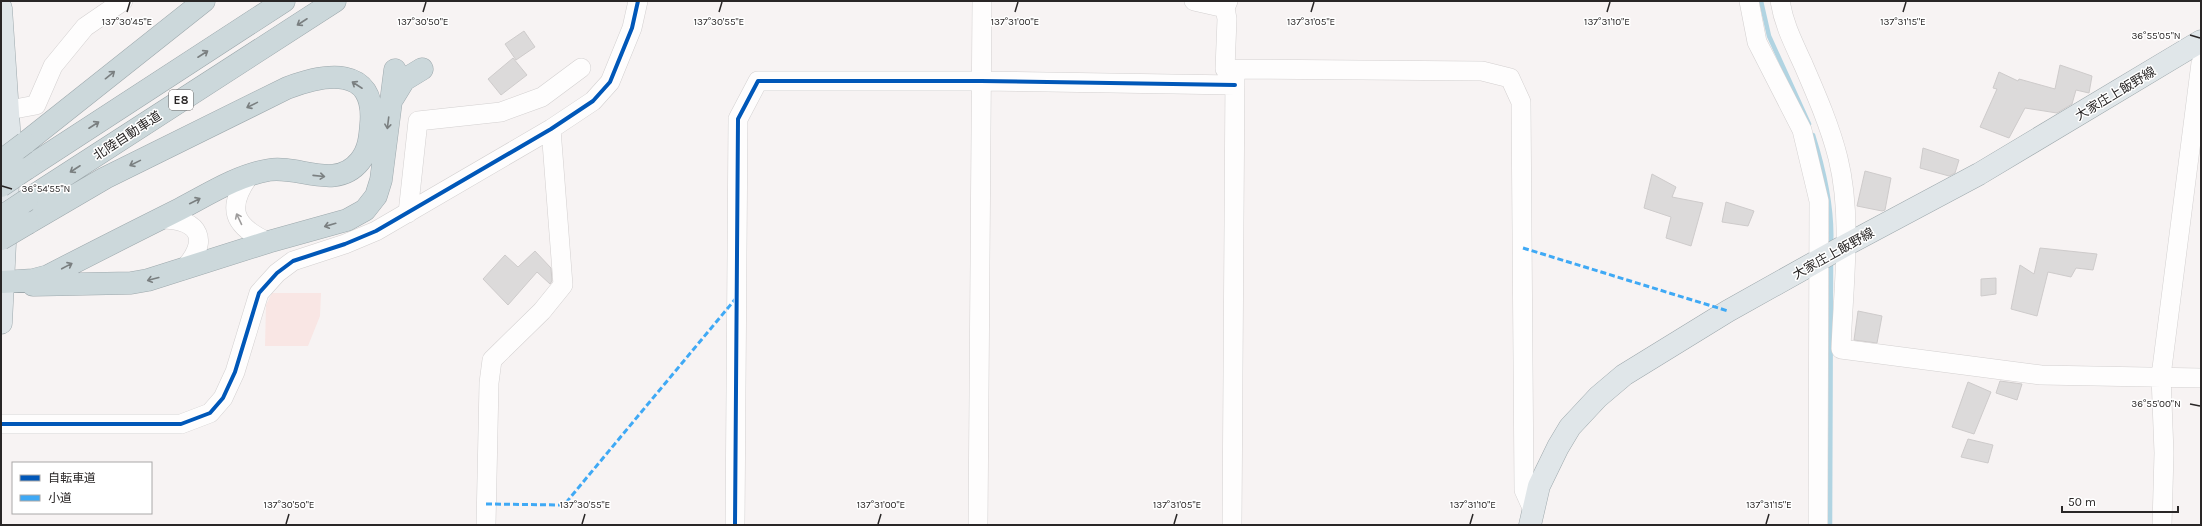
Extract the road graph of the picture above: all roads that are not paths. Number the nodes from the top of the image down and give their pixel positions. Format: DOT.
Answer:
graph roads {
  1 [pos="123,1"];
  2 [pos="204,1"];
  3 [pos="284,1"];
  4 [pos="335,1"];
  5 [pos="638,1"];
  6 [pos="982,1"];
  7 [pos="1194,1"];
  8 [pos="1749,1"];
  9 [pos="1780,1"];
  10 [pos="1226,4"];
  11 [pos="2,22"];
  12 [pos="2201,41"];
  13 [pos="3,55"];
  14 [pos="2201,63"];
  15 [pos="422,68"];
  16 [pos="581,68"];
  17 [pos="395,70"];
  18 [pos="1235,77"];
  19 [pos="981,81"];
  20 [pos="391,101"];
  21 [pos="9,110"];
  22 [pos="551,129"];
  23 [pos="9,148"];
  24 [pos="249,176"];
  25 [pos="1,186"];
  26 [pos="408,213"];
  27 [pos="1,217"];
  28 [pos="161,219"];
  29 [pos="1,239"];
  30 [pos="268,242"];
  31 [pos="1833,252"];
  32 [pos="183,270"];
  33 [pos="3,282"];
  34 [pos="1,323"];
  35 [pos="1818,347"];
  36 [pos="1841,349"];
  37 [pos="2161,376"];
  38 [pos="2201,378"];
  39 [pos="1,424"];
  40 [pos="1531,517"];
  41 [pos="486,525"];
  42 [pos="736,525"];
  43 [pos="978,525"];
  44 [pos="1232,525"];
  45 [pos="1818,525"];
  46 [pos="2162,525"];
  1 -- 21 [label="street"];
  23 -- 2 [label="highway, one-way"];
  25 -- 3 [label="highway, 北陸自動車道 / E8, one-way, bridge"];
  4 -- 27 [label="highway, 北陸自動車道 / E8, one-way, bridge"];
  5 -- 22 [label="street"];
  6 -- 19 [label="street"];
  7 -- 10 [label="street"];
  8 -- 31 [label="street"];
  9 -- 31 [label="street"];
  10 -- 18 [label="street"];
  11 -- 13 [label="main road"];
  12 -- 31 [label="main road, 大家庄上飯野線"];
  13 -- 21 [label="main road"];
  14 -- 37 [label="street"];
  15 -- 20 [label="highway"];
  16 -- 26 [label="street"];
  17 -- 20 [label="highway"];
  18 -- 19 [label="street"];
  18 -- 40 [label="street"];
  18 -- 44 [label="street"];
  19 -- 42 [label="street"];
  19 -- 43 [label="street"];
  20 -- 30 [label="highway, one-way"];
  21 -- 23 [label="main road"];
  22 -- 26 [label="street"];
  22 -- 41 [label="street"];
  23 -- 33 [label="main road"];
  28 -- 24 [label="highway, one-way"];
  24 -- 29 [label="highway, one-way, bridge"];
  30 -- 24 [label="street, one-way"];
  26 -- 39 [label="street"];
  28 -- 32 [label="street"];
  33 -- 28 [label="highway, one-way"];
  30 -- 32 [label="highway"];
  31 -- 35 [label="street"];
  31 -- 36 [label="street"];
  31 -- 40 [label="main road, 大家庄上飯野線"];
  32 -- 33 [label="highway, one-way"];
  33 -- 34 [label="main road"];
  35 -- 36 [label="street"];
  35 -- 45 [label="street"];
  36 -- 37 [label="street"];
  37 -- 38 [label="street"];
  37 -- 46 [label="street"];
}
